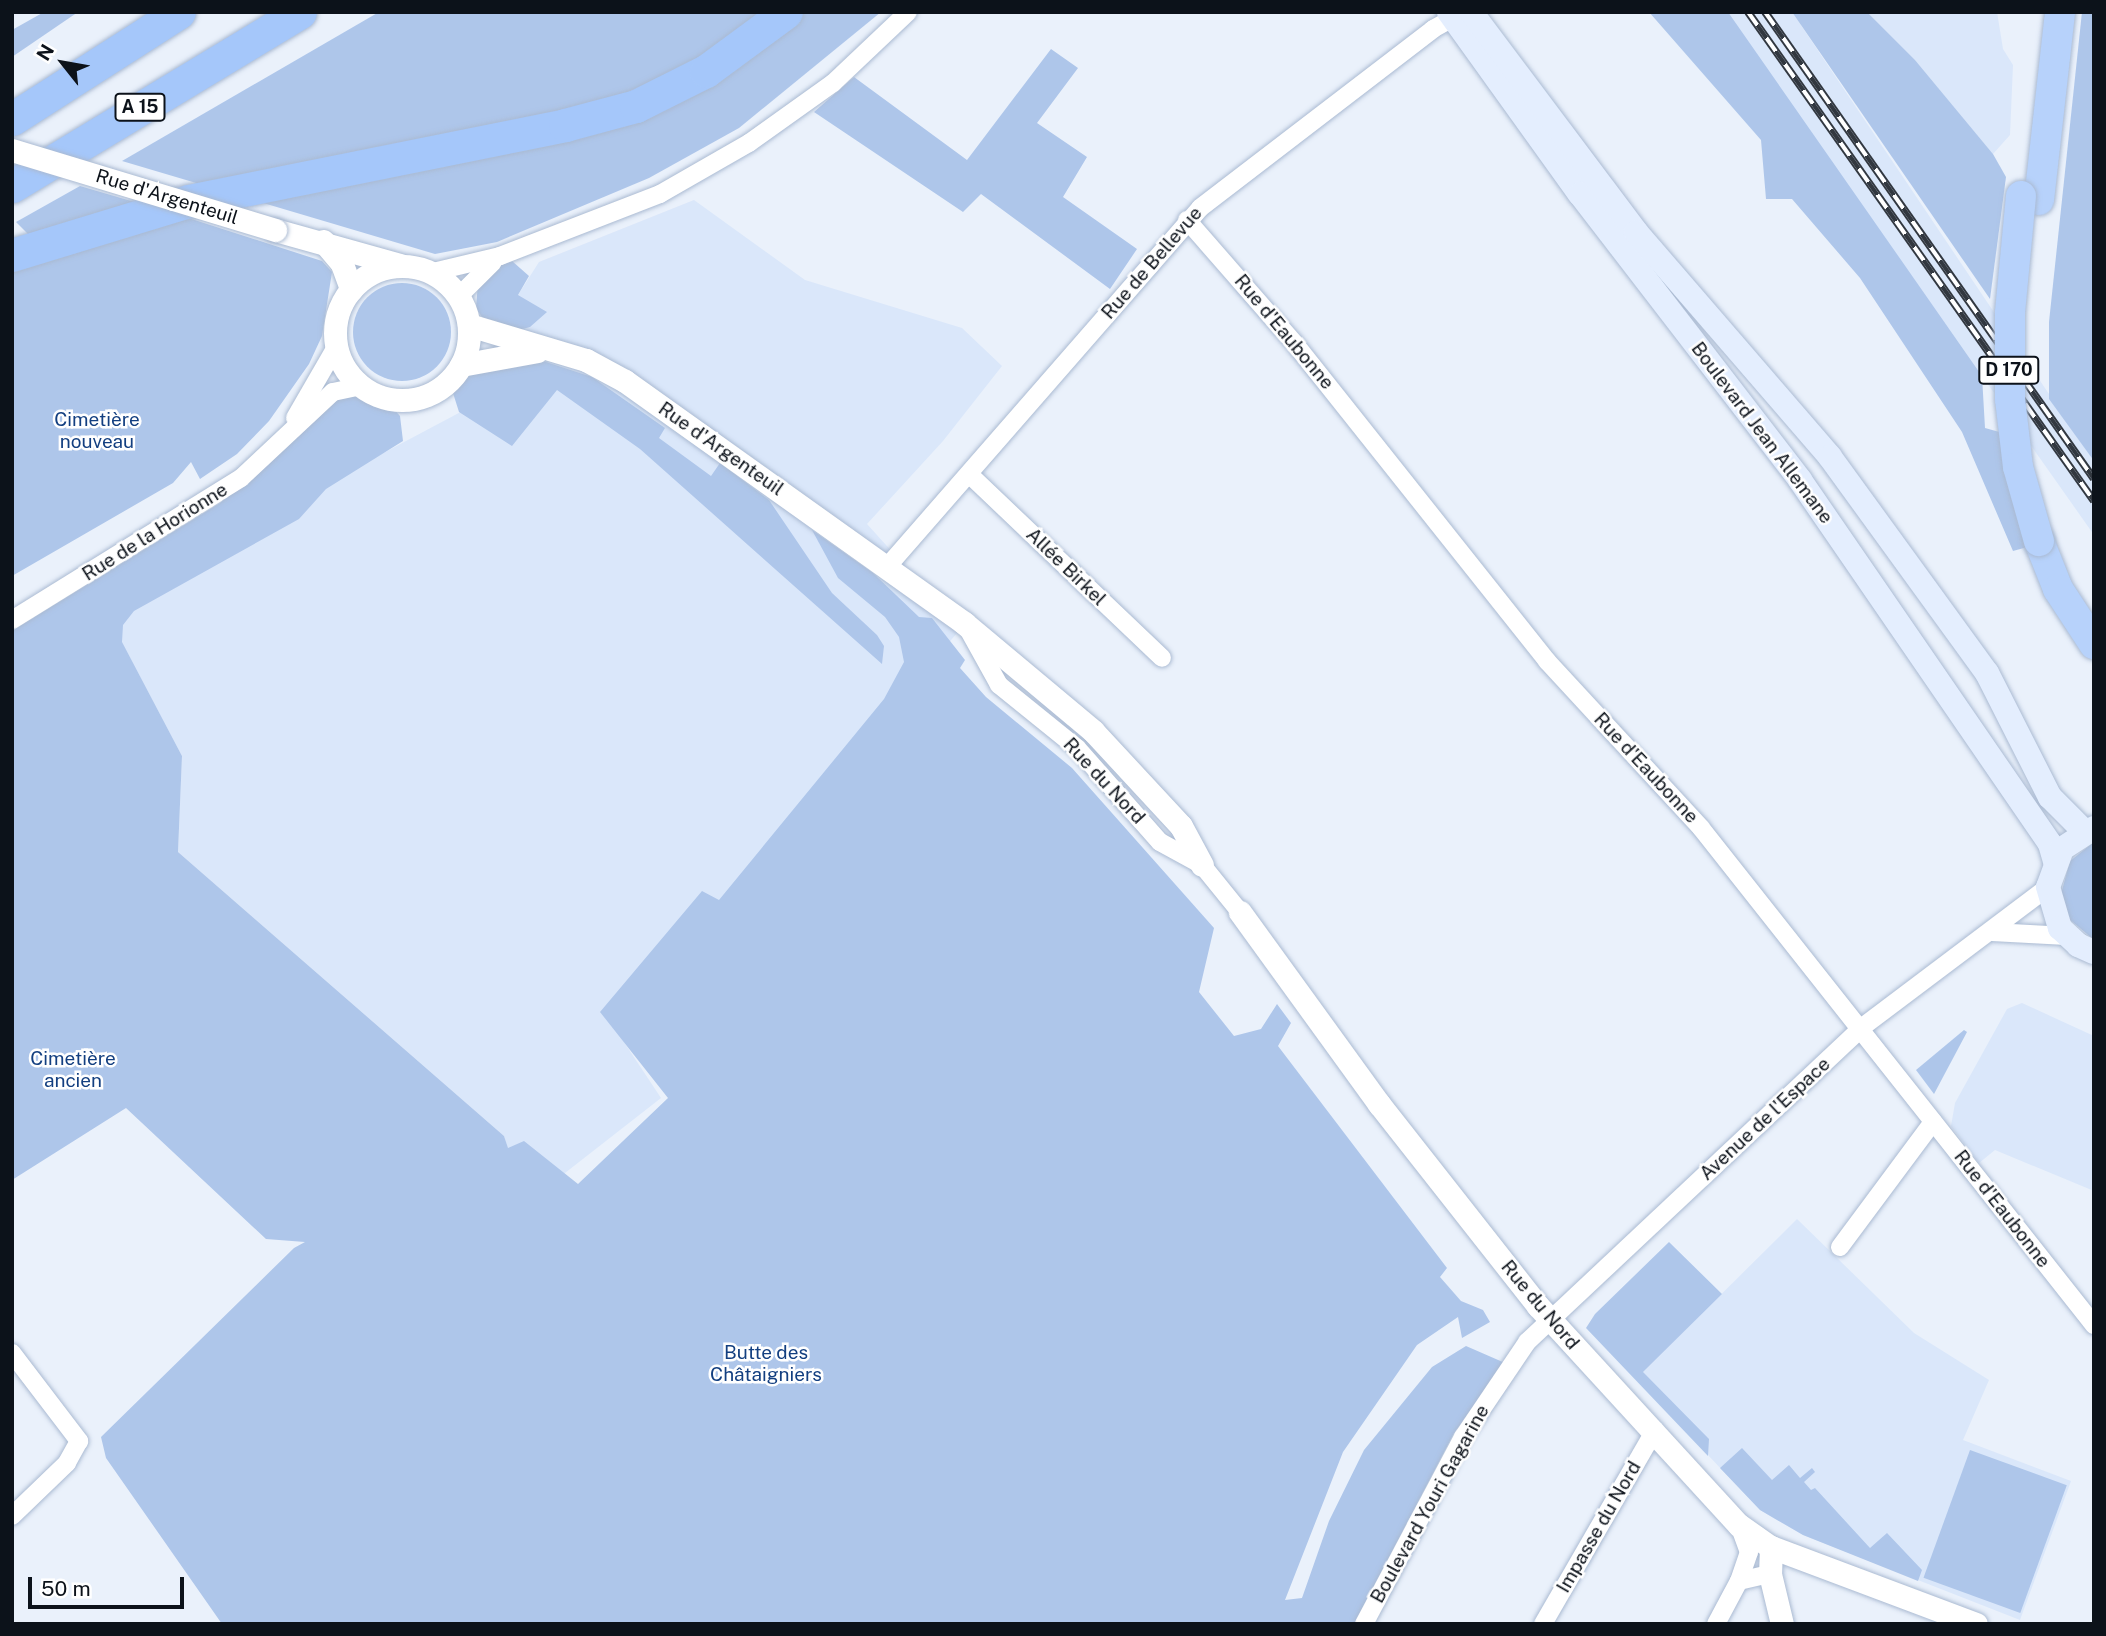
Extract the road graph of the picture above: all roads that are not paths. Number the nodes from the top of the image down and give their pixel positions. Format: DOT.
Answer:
graph roads {
  1 [pos="179,12"];
  2 [pos="300,12"];
  3 [pos="786,12"];
  4 [pos="908,12"];
  5 [pos="2038,12"];
  6 [pos="2060,12"];
  7 [pos="1460,13"];
  8 [pos="12,119"];
  9 [pos="12,150"];
  10 [pos="12,186"];
  11 [pos="2030,198"];
  12 [pos="1187,220"];
  13 [pos="323,241"];
  14 [pos="12,255"];
  15 [pos="500,256"];
  16 [pos="400,265"];
  17 [pos="433,272"];
  18 [pos="351,289"];
  19 [pos="459,296"];
  20 [pos="469,325"];
  21 [pos="336,347"];
  22 [pos="545,350"];
  23 [pos="461,365"];
  24 [pos="361,386"];
  25 [pos="288,430"];
  26 [pos="970,475"];
  27 [pos="2048,541"];
  28 [pos="887,567"];
  29 [pos="2094,613"];
  30 [pos="12,620"];
  31 [pos="2094,644"];
  32 [pos="1162,658"];
  33 [pos="2089,830"];
  34 [pos="2055,861"];
  35 [pos="1202,865"];
  36 [pos="2048,887"];
  37 [pos="1240,912"];
  38 [pos="1992,932"];
  39 [pos="2067,936"];
  40 [pos="2094,952"];
  41 [pos="1861,1028"];
  42 [pos="1933,1122"];
  43 [pos="1840,1247"];
  44 [pos="1550,1320"];
  45 [pos="2094,1325"];
  46 [pos="12,1353"];
  47 [pos="1655,1430"];
  48 [pos="12,1516"];
  49 [pos="1738,1525"];
  50 [pos="1771,1547"];
  51 [pos="1770,1574"];
  52 [pos="1739,1581"];
  53 [pos="1364,1624"];
  54 [pos="1543,1624"];
  55 [pos="1716,1624"];
  56 [pos="1782,1624"];
  57 [pos="1976,1624"];
  1 -- 8 [label="highway"];
  2 -- 10 [label="highway, A 15"];
  3 -- 14 [label="highway"];
  4 -- 15 [label="street"];
  5 -- 11 [label="highway, D 170"];
  6 -- 11 [label="highway, D 170"];
  7 -- 12 [label="street, Rue de Bellevue"];
  7 -- 33 [label="main road, Boulevard Jean Allemane"];
  7 -- 34 [label="main road, Boulevard Jean Allemane"];
  9 -- 13 [label="street, Rue d'Argenteuil, bridge"];
  11 -- 27 [label="highway, D 170, bridge"];
  12 -- 26 [label="street, Rue de Bellevue"];
  12 -- 41 [label="street, Rue d'Eaubonne"];
  13 -- 16 [label="street, Rue d'Argenteuil"];
  13 -- 18 [label="street"];
  15 -- 17 [label="street"];
  15 -- 19 [label="street"];
  16 -- 17 [label="street"];
  16 -- 18 [label="street"];
  17 -- 19 [label="street"];
  18 -- 21 [label="street"];
  19 -- 20 [label="street"];
  20 -- 22 [label="street, Rue d'Argenteuil"];
  20 -- 23 [label="street"];
  21 -- 24 [label="street"];
  21 -- 25 [label="street, Rue de la Horionne"];
  22 -- 23 [label="street, Rue d'Argenteuil"];
  22 -- 28 [label="street, Rue d'Argenteuil"];
  23 -- 24 [label="street"];
  24 -- 25 [label="street, Rue de la Horionne"];
  25 -- 30 [label="street, Rue de la Horionne"];
  26 -- 28 [label="street, Rue de Bellevue"];
  26 -- 32 [label="street, Allée Birkel"];
  27 -- 29 [label="highway, D 170"];
  27 -- 31 [label="highway, D 170"];
  28 -- 35 [label="street, Rue du Nord"];
  33 -- 34 [label="main road"];
  34 -- 36 [label="main road"];
  35 -- 37 [label="street, Rue du Nord"];
  36 -- 38 [label="street, Avenue de l'Espace"];
  36 -- 39 [label="main road"];
  37 -- 44 [label="street, Rue du Nord"];
  38 -- 39 [label="street"];
  38 -- 41 [label="street, Avenue de l'Espace"];
  39 -- 40 [label="main road"];
  41 -- 42 [label="street, Rue d'Eaubonne"];
  41 -- 44 [label="street, Avenue de l'Espace"];
  42 -- 43 [label="street"];
  42 -- 45 [label="street, Rue d'Eaubonne"];
  44 -- 47 [label="street, Rue du Nord"];
  44 -- 53 [label="street, Boulevard Youri Gagarine"];
  46 -- 48 [label="street"];
  47 -- 49 [label="street, Rue du Nord"];
  47 -- 54 [label="street, Impasse du Nord"];
  49 -- 50 [label="street, Rue du Nord"];
  49 -- 52 [label="street"];
  50 -- 51 [label="street"];
  50 -- 57 [label="street, Rue du Nord"];
  51 -- 52 [label="street"];
  51 -- 56 [label="street"];
  52 -- 55 [label="street"];
}
